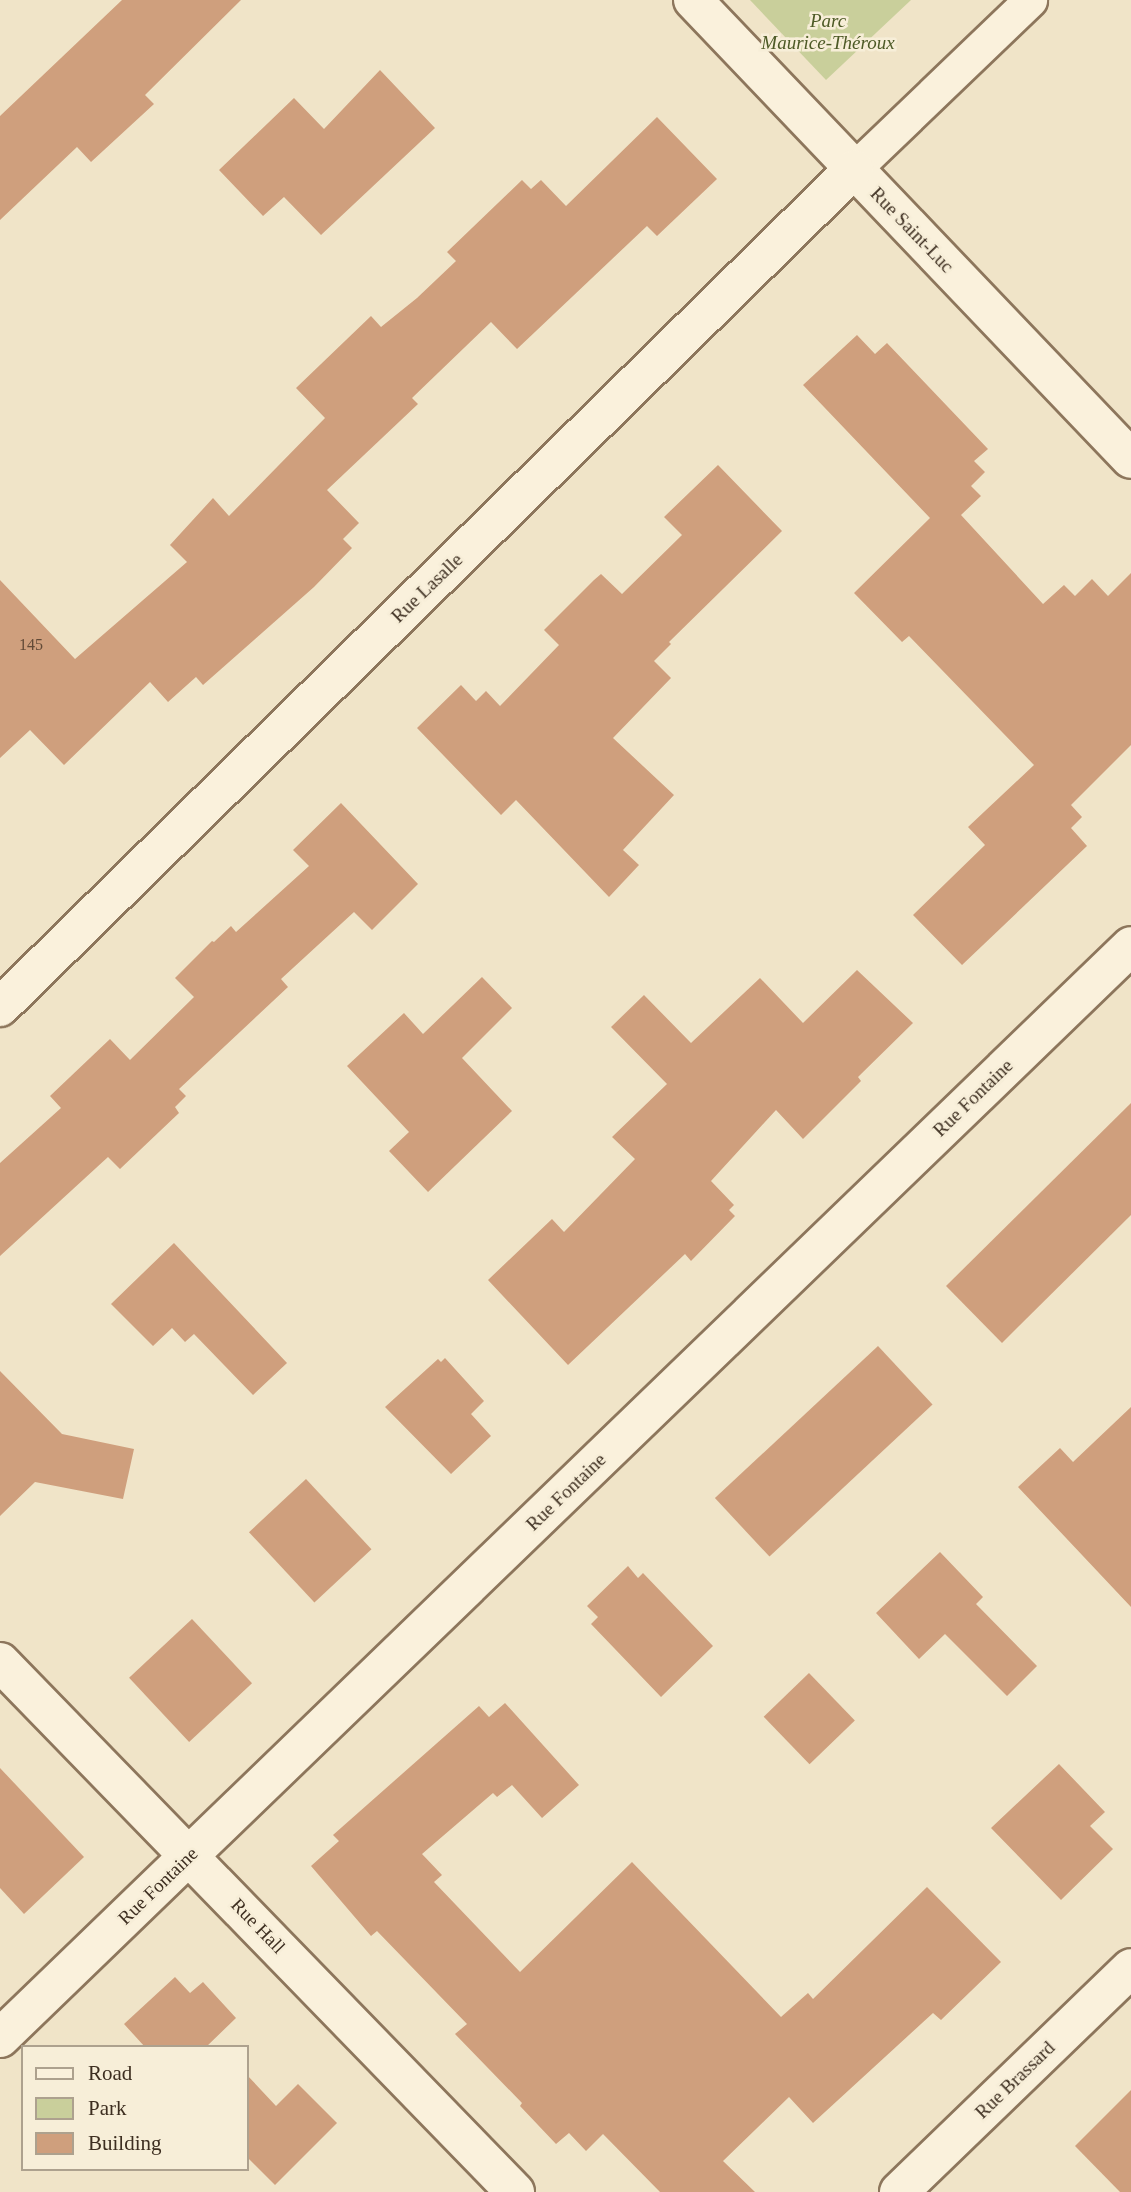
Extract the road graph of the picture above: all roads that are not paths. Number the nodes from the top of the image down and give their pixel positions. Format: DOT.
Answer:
graph roads {
  1 [pos="693,0"];
  2 [pos="1030,0"];
  3 [pos="854,169"];
  4 [pos="1131,459"];
  5 [pos="1131,946"];
  6 [pos="0,1007"];
  7 [pos="0,1662"];
  8 [pos="190,1856"];
  9 [pos="1131,1968"];
  10 [pos="0,2038"];
  11 [pos="515,2192"];
  12 [pos="899,2192"];
  1 -- 3 [label="street, Rue Saint-Luc"];
  2 -- 3 [label="lane"];
  3 -- 4 [label="street, Rue Saint-Luc"];
  3 -- 6 [label="street, Rue Lasalle"];
  5 -- 8 [label="street, Rue Fontaine"];
  7 -- 8 [label="street, Rue Hall"];
  8 -- 10 [label="street, Rue Fontaine"];
  8 -- 11 [label="street, Rue Hall"];
  9 -- 12 [label="street, Rue Brassard"];
}
